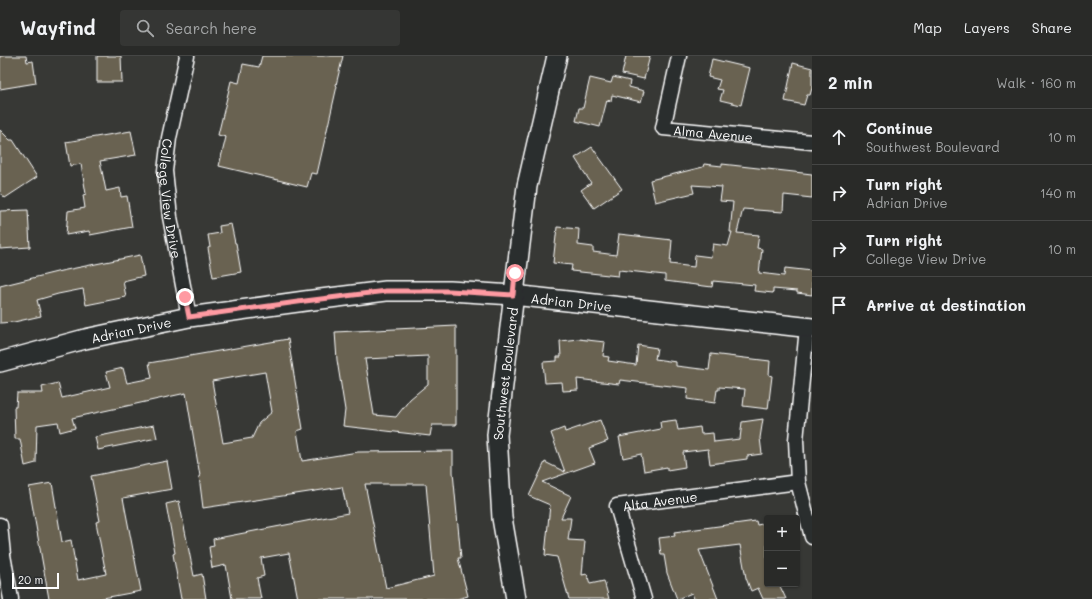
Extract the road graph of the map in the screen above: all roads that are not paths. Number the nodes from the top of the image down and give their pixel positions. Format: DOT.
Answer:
graph roads {
  1 [pos="187,56"];
  2 [pos="557,56"];
  3 [pos="680,56"];
  4 [pos="812,142"];
  5 [pos="513,295"];
  6 [pos="189,317"];
  7 [pos="810,328"];
  8 [pos="0,362"];
  9 [pos="798,482"];
  10 [pos="0,525"];
  11 [pos="812,537"];
  12 [pos="1,555"];
  13 [pos="11,599"];
  14 [pos="516,599"];
  15 [pos="644,599"];
  1 -- 6 [label="street, College View Drive"];
  2 -- 5 [label="street, Southwest Boulevard"];
  3 -- 4 [label="street, Alma Avenue"];
  5 -- 6 [label="street, Adrian Drive"];
  5 -- 7 [label="street, Adrian Drive"];
  5 -- 14 [label="street, Southwest Boulevard"];
  6 -- 8 [label="street, Adrian Drive"];
  7 -- 9 [label="street"];
  9 -- 11 [label="street"];
  9 -- 15 [label="street, Alta Avenue"];
  10 -- 12 [label="street"];
  12 -- 13 [label="street"];
}
